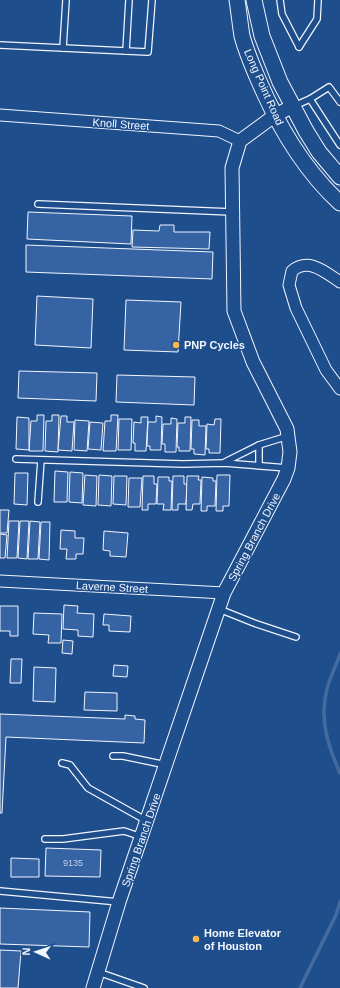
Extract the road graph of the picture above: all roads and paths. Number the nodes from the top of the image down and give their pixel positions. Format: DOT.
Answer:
graph roads {
  1 [pos="66,0"];
  2 [pos="129,0"];
  3 [pos="152,0"];
  4 [pos="237,0"];
  5 [pos="254,0"];
  6 [pos="280,0"];
  7 [pos="318,0"];
  8 [pos="0,45"];
  9 [pos="63,48"];
  10 [pos="126,51"];
  11 [pos="310,99"];
  12 [pos="340,102"];
  13 [pos="293,106"];
  14 [pos="0,115"];
  15 [pos="274,116"];
  16 [pos="332,120"];
  17 [pos="326,124"];
  18 [pos="240,141"];
  19 [pos="340,145"];
  20 [pos="338,170"];
  21 [pos="340,203"];
  22 [pos="38,204"];
  23 [pos="232,212"];
  24 [pos="340,282"];
  25 [pos="340,389"];
  26 [pos="288,436"];
  27 [pos="259,445"];
  28 [pos="16,459"];
  29 [pos="41,460"];
  30 [pos="224,463"];
  31 [pos="259,465"];
  32 [pos="288,468"];
  33 [pos="38,502"];
  34 [pos="0,581"];
  35 [pos="224,593"];
  36 [pos="219,609"];
  37 [pos="296,637"];
  38 [pos="113,756"];
  39 [pos="62,763"];
  40 [pos="166,765"];
  41 [pos="148,821"];
  42 [pos="142,837"];
  43 [pos="46,838"];
  44 [pos="0,891"];
  45 [pos="119,902"];
  46 [pos="98,972"];
  47 [pos="93,988"];
  48 [pos="144,988"];
  1 -- 9 [label="lane"];
  2 -- 10 [label="lane"];
  3 -- 10 [label="lane"];
  4 -- 15 [label="main road, Long Point Road"];
  5 -- 13 [label="main road, Long Point Road"];
  6 -- 7 [label="lane"];
  8 -- 9 [label="lane"];
  9 -- 10 [label="lane"];
  11 -- 12 [label="lane"];
  11 -- 13 [label="lane"];
  11 -- 17 [label="lane"];
  13 -- 15 [label="street"];
  13 -- 20 [label="main road, Long Point Road"];
  14 -- 18 [label="street, Knoll Street"];
  15 -- 18 [label="street"];
  15 -- 21 [label="main road, Long Point Road"];
  16 -- 17 [label="lane"];
  17 -- 19 [label="lane"];
  18 -- 23 [label="street, Spring Branch Drive"];
  22 -- 23 [label="lane"];
  23 -- 26 [label="street, Spring Branch Drive"];
  24 -- 25 [label="street"];
  26 -- 27 [label="lane"];
  26 -- 32 [label="street, Spring Branch Drive"];
  27 -- 30 [label="lane"];
  27 -- 31 [label="lane"];
  28 -- 29 [label="lane"];
  29 -- 30 [label="lane"];
  29 -- 33 [label="lane"];
  30 -- 31 [label="lane"];
  31 -- 32 [label="lane"];
  32 -- 35 [label="street, Spring Branch Drive"];
  34 -- 35 [label="street, Laverne Street"];
  35 -- 36 [label="street, Spring Branch Drive"];
  36 -- 37 [label="lane"];
  36 -- 40 [label="street, Spring Branch Drive"];
  38 -- 40 [label="lane"];
  39 -- 41 [label="lane"];
  40 -- 41 [label="street, Spring Branch Drive"];
  41 -- 42 [label="street, Spring Branch Drive"];
  42 -- 43 [label="lane"];
  42 -- 45 [label="street, Spring Branch Drive"];
  44 -- 45 [label="lane"];
  45 -- 46 [label="street, Spring Branch Drive"];
  46 -- 47 [label="street, Spring Branch Drive"];
  46 -- 48 [label="lane"];
}
